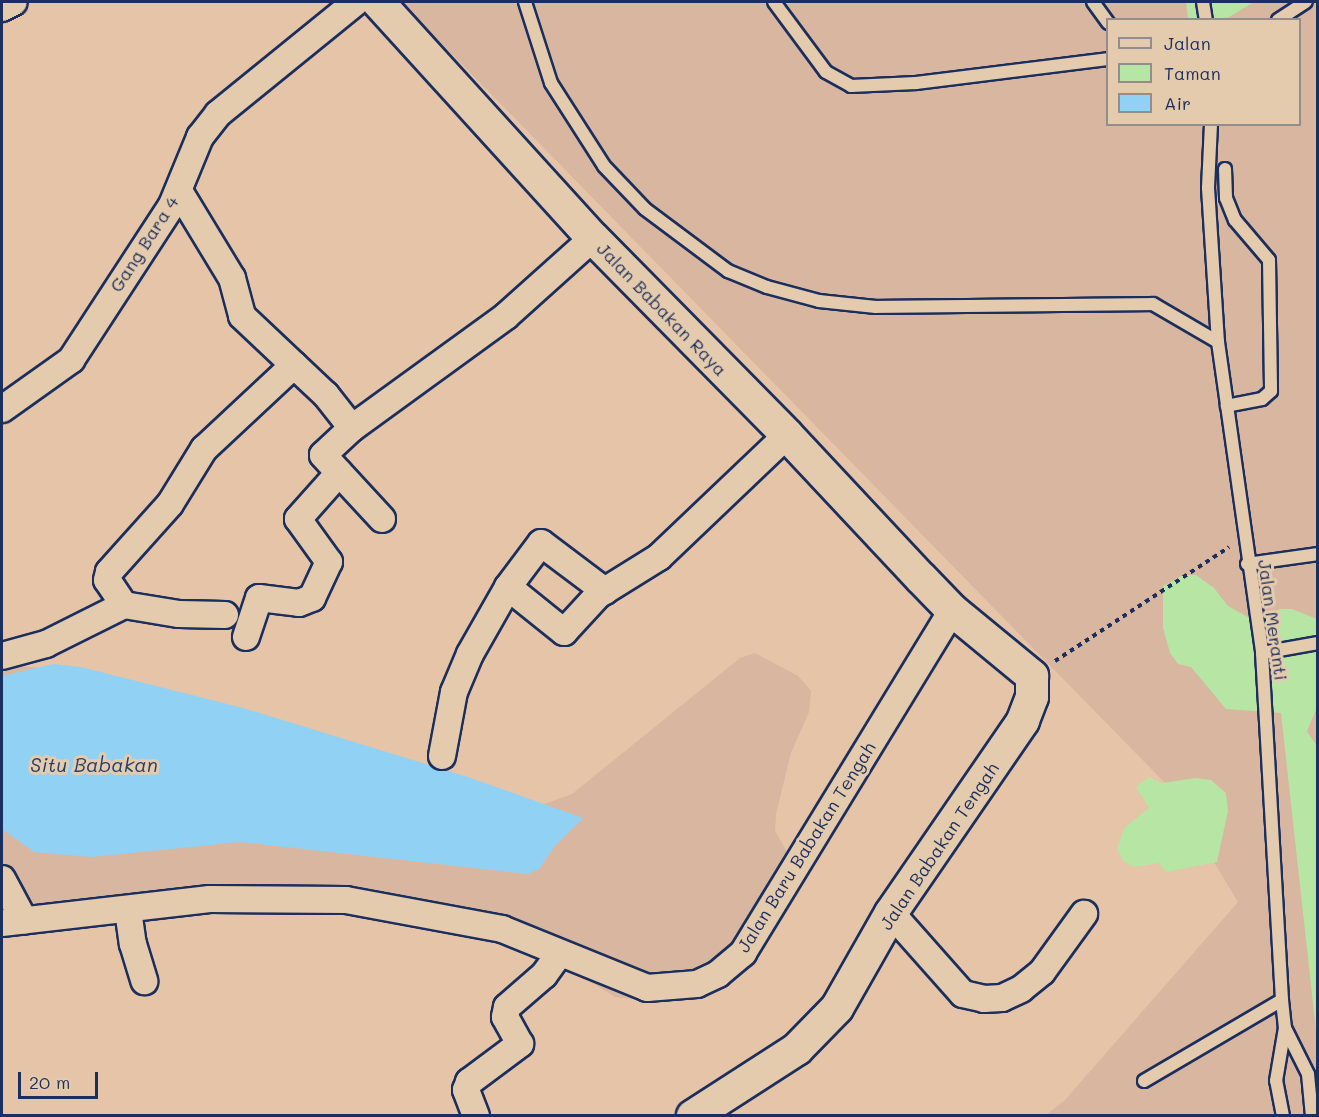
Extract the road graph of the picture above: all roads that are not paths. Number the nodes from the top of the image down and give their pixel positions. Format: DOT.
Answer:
graph roads {
  1 [pos="14,2"];
  2 [pos="356,2"];
  3 [pos="378,2"];
  4 [pos="525,2"];
  5 [pos="774,2"];
  6 [pos="1093,2"];
  7 [pos="1203,2"];
  8 [pos="1306,2"];
  9 [pos="2,8"];
  10 [pos="1206,18"];
  11 [pos="1281,18"];
  12 [pos="1106,22"];
  13 [pos="1106,59"];
  14 [pos="1211,126"];
  15 [pos="1226,169"];
  16 [pos="179,191"];
  17 [pos="593,238"];
  18 [pos="1218,342"];
  19 [pos="294,365"];
  20 [pos="1227,406"];
  21 [pos="2,409"];
  22 [pos="352,428"];
  23 [pos="787,435"];
  24 [pos="339,473"];
  25 [pos="382,519"];
  26 [pos="1317,554"];
  27 [pos="1247,564"];
  28 [pos="508,586"];
  29 [pos="605,591"];
  30 [pos="124,605"];
  31 [pos="952,610"];
  32 [pos="225,615"];
  33 [pos="246,638"];
  34 [pos="1317,643"];
  35 [pos="1262,653"];
  36 [pos="2,656"];
  37 [pos="442,756"];
  38 [pos="2,879"];
  39 [pos="128,910"];
  40 [pos="891,913"];
  41 [pos="1084,914"];
  42 [pos="13,922"];
  43 [pos="560,953"];
  44 [pos="144,981"];
  45 [pos="1282,1000"];
  46 [pos="1285,1028"];
  47 [pos="1144,1081"];
  48 [pos="476,1116"];
  49 [pos="693,1116"];
  50 [pos="1283,1116"];
  51 [pos="1312,1116"];
  1 -- 9 [label="street"];
  2 -- 16 [label="street, Gang Bara 4"];
  3 -- 17 [label="street, Jalan Babakan Raya"];
  4 -- 18 [label="lane"];
  5 -- 13 [label="lane"];
  6 -- 12 [label="lane"];
  7 -- 10 [label="lane"];
  8 -- 11 [label="lane"];
  14 -- 18 [label="lane, Jalan Meranti"];
  15 -- 20 [label="lane"];
  16 -- 19 [label="street"];
  16 -- 21 [label="street, Gang Bara 4"];
  17 -- 22 [label="street"];
  17 -- 23 [label="street, Jalan Babakan Raya"];
  18 -- 20 [label="lane, Jalan Meranti"];
  19 -- 22 [label="street"];
  19 -- 30 [label="street"];
  20 -- 27 [label="lane, Jalan Meranti"];
  22 -- 24 [label="street"];
  23 -- 29 [label="street"];
  23 -- 31 [label="street, Jalan Babakan Raya"];
  24 -- 25 [label="street"];
  24 -- 33 [label="street"];
  26 -- 27 [label="lane"];
  27 -- 35 [label="lane, Jalan Meranti"];
  28 -- 29 [label="street"];
  28 -- 29 [label="street"];
  28 -- 37 [label="street"];
  30 -- 32 [label="street"];
  30 -- 36 [label="street"];
  31 -- 40 [label="street, Jalan Babakan Tengah"];
  31 -- 43 [label="street, Jalan Baru Babakan Tengah"];
  34 -- 35 [label="lane"];
  35 -- 45 [label="lane, Jalan Meranti"];
  38 -- 42 [label="street"];
  39 -- 42 [label="street, Jalan Baru Babakan Tengah"];
  39 -- 43 [label="street, Jalan Baru Babakan Tengah"];
  39 -- 44 [label="street"];
  40 -- 41 [label="street"];
  40 -- 49 [label="street, Jalan Babakan Tengah"];
  43 -- 48 [label="street"];
  45 -- 46 [label="lane, Jalan Meranti"];
  45 -- 47 [label="lane"];
  46 -- 50 [label="lane"];
  46 -- 51 [label="lane, Jalan Meranti"];
}
